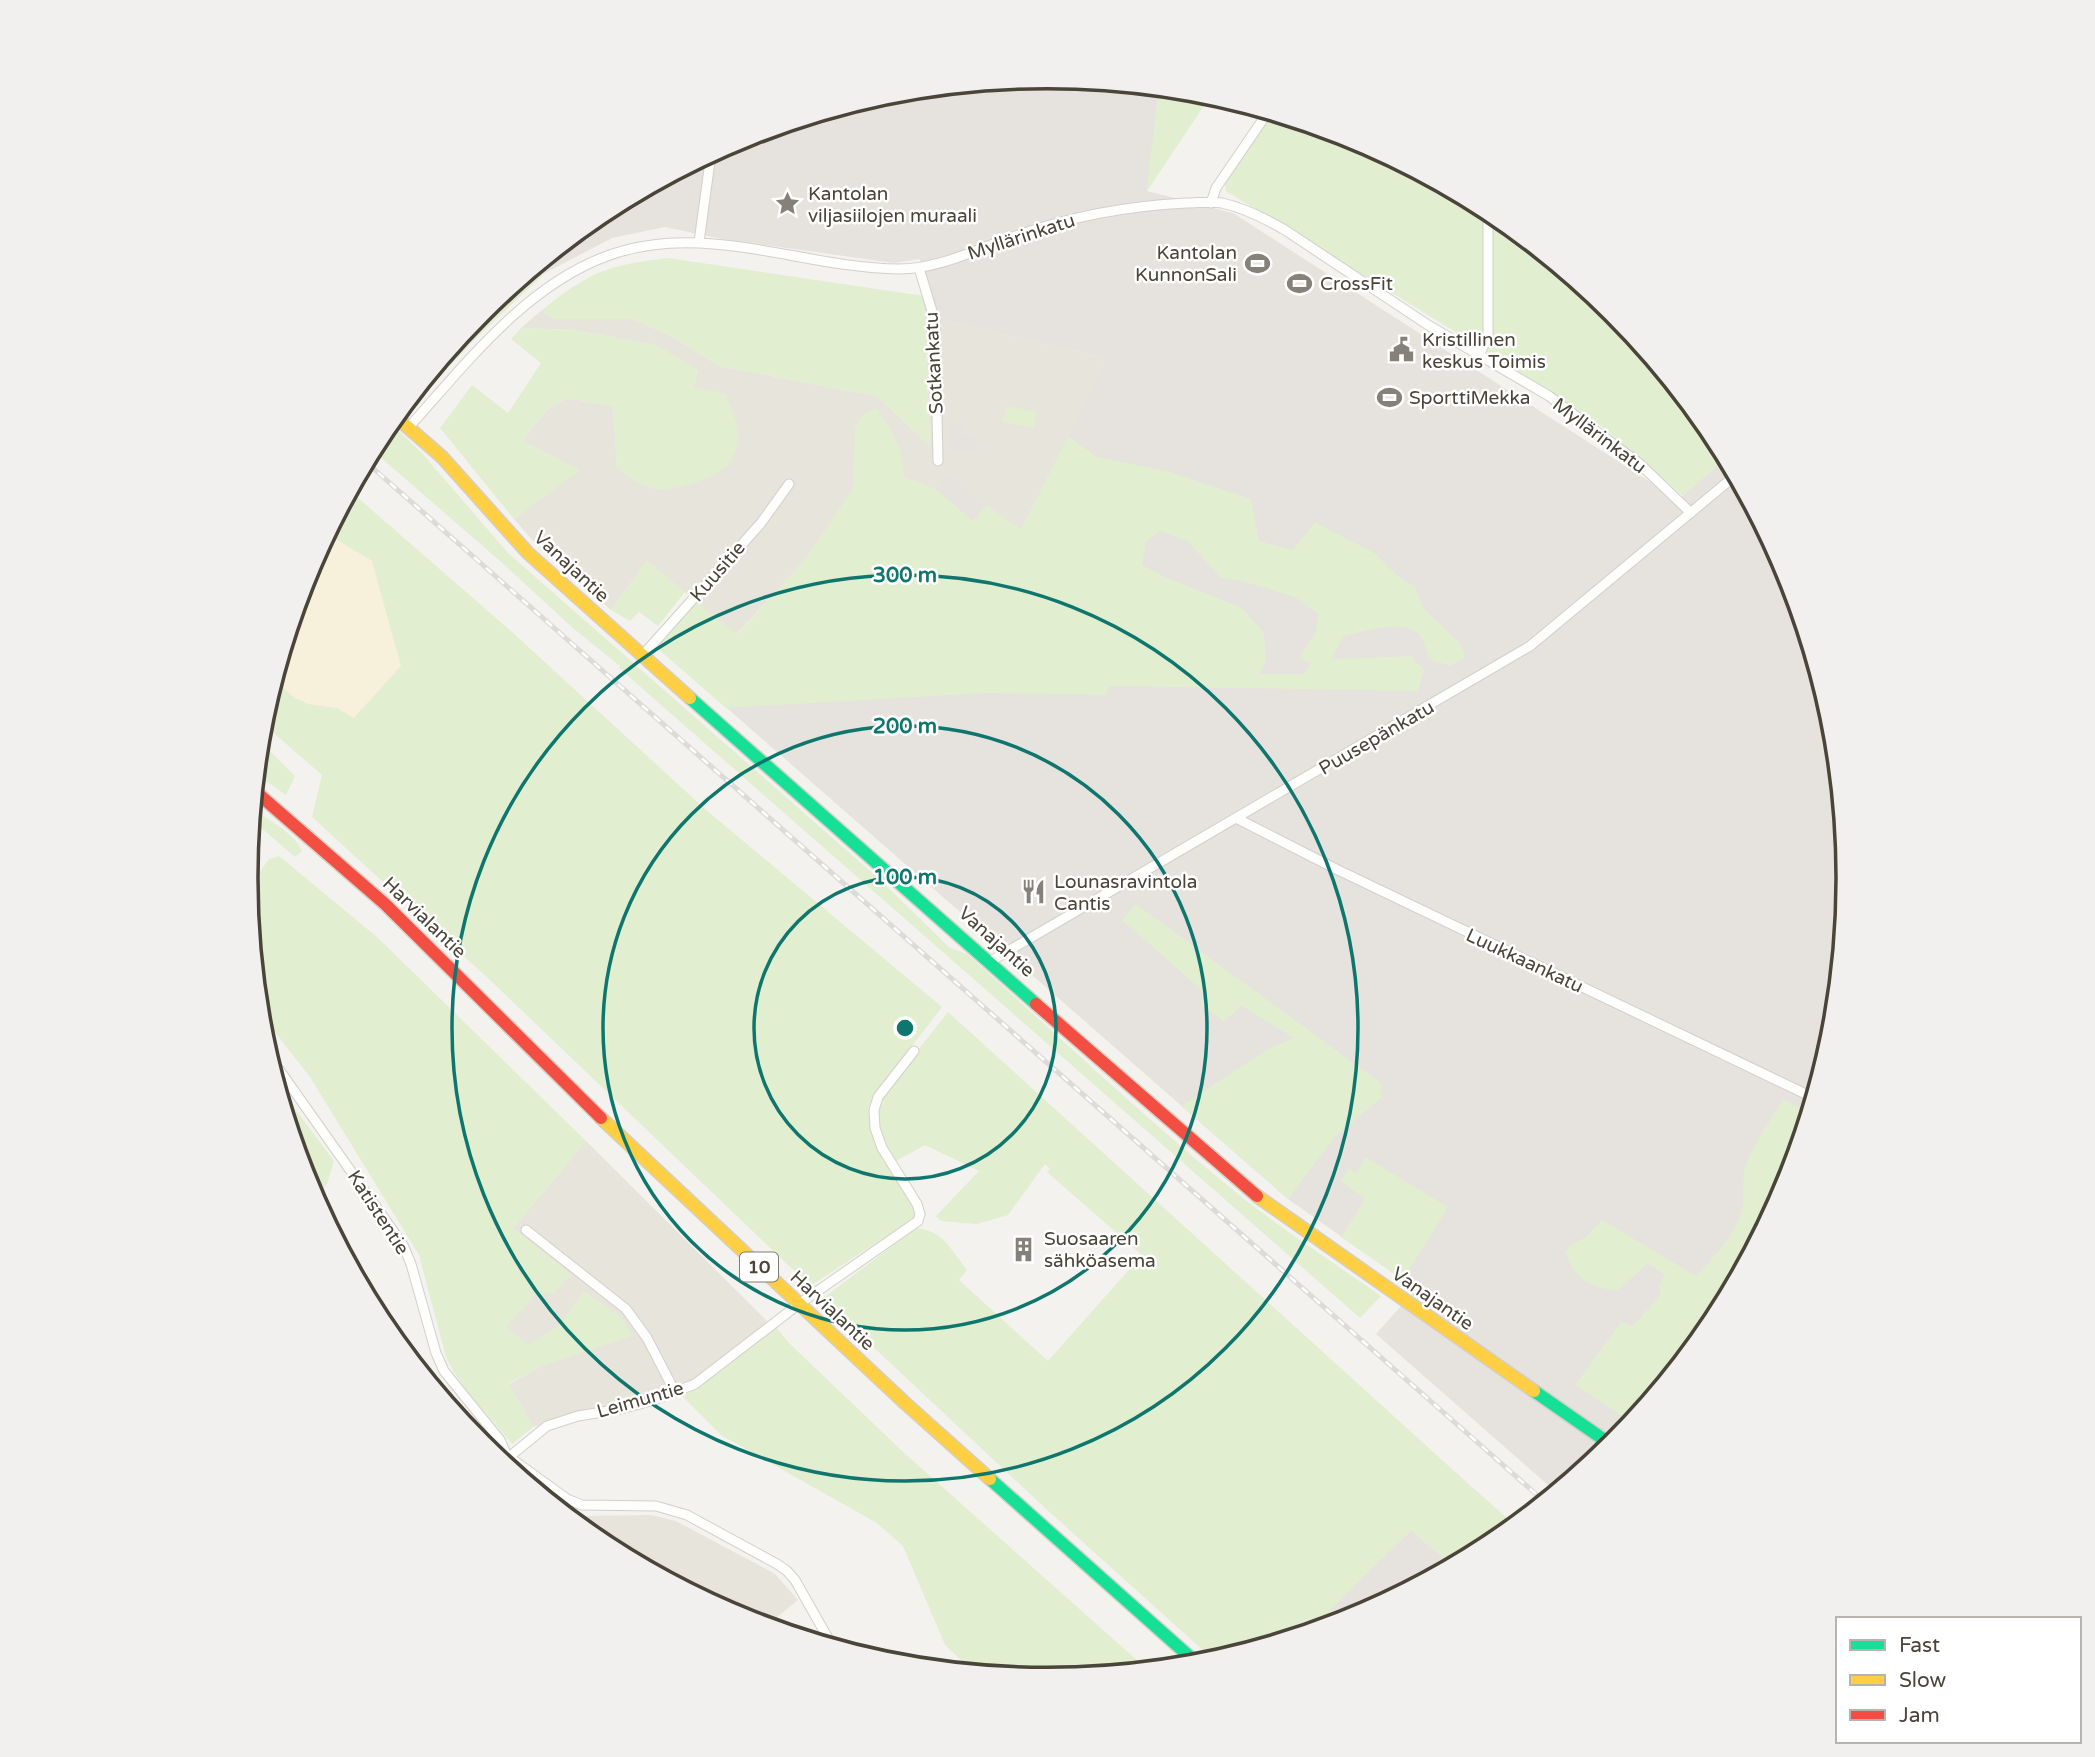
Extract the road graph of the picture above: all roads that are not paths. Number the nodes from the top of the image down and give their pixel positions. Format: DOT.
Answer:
graph roads {
  1 [pos="1263,119"];
  2 [pos="709,166"];
  3 [pos="1211,202"];
  4 [pos="1488,223"];
  5 [pos="699,242"];
  6 [pos="919,268"];
  7 [pos="1479,355"];
  8 [pos="404,422"];
  9 [pos="409,426"];
  10 [pos="938,461"];
  11 [pos="1729,481"];
  12 [pos="789,484"];
  13 [pos="1691,513"];
  14 [pos="642,656"];
  15 [pos="263,798"];
  16 [pos="262,807"];
  17 [pos="1238,818"];
  18 [pos="331,855"];
  19 [pos="991,961"];
  20 [pos="914,1051"];
  21 [pos="283,1075"];
  22 [pos="1807,1094"];
  23 [pos="526,1230"];
  24 [pos="799,1304"];
  25 [pos="676,1392"];
  26 [pos="1603,1439"];
  27 [pos="507,1453"];
  28 [pos="510,1456"];
  29 [pos="518,1463"];
  30 [pos="827,1636"];
  31 [pos="1188,1655"];
  1 -- 3 [label="street"];
  2 -- 5 [label="street"];
  3 -- 6 [label="street, Myllärinkatu"];
  3 -- 7 [label="street, Myllärinkatu"];
  4 -- 7 [label="street"];
  5 -- 6 [label="street, Myllärinkatu"];
  5 -- 9 [label="street, Myllärinkatu"];
  6 -- 10 [label="street, Sotkankatu"];
  7 -- 13 [label="street, Myllärinkatu"];
  8 -- 9 [label="main road, Vanajantie"];
  9 -- 14 [label="main road, Vanajantie"];
  11 -- 13 [label="street, Puusepänkatu"];
  12 -- 14 [label="street, Kuusitie"];
  13 -- 17 [label="street, Puusepänkatu"];
  14 -- 19 [label="main road, Vanajantie"];
  15 -- 18 [label="main road, Harvialantie / 10"];
  16 -- 18 [label="main road, Harvialantie / 10"];
  17 -- 19 [label="street, Puusepänkatu"];
  17 -- 22 [label="street, Luukkaankatu"];
  18 -- 24 [label="main road, Harvialantie / 10"];
  19 -- 26 [label="main road, Vanajantie"];
  20 -- 24 [label="street, Leimuntie"];
  21 -- 27 [label="street, Katistentie"];
  23 -- 25 [label="street"];
  24 -- 25 [label="street, Leimuntie"];
  24 -- 31 [label="main road, Harvialantie / 10"];
  25 -- 28 [label="street, Leimuntie"];
  29 -- 30 [label="street, Katistentie"];
}
